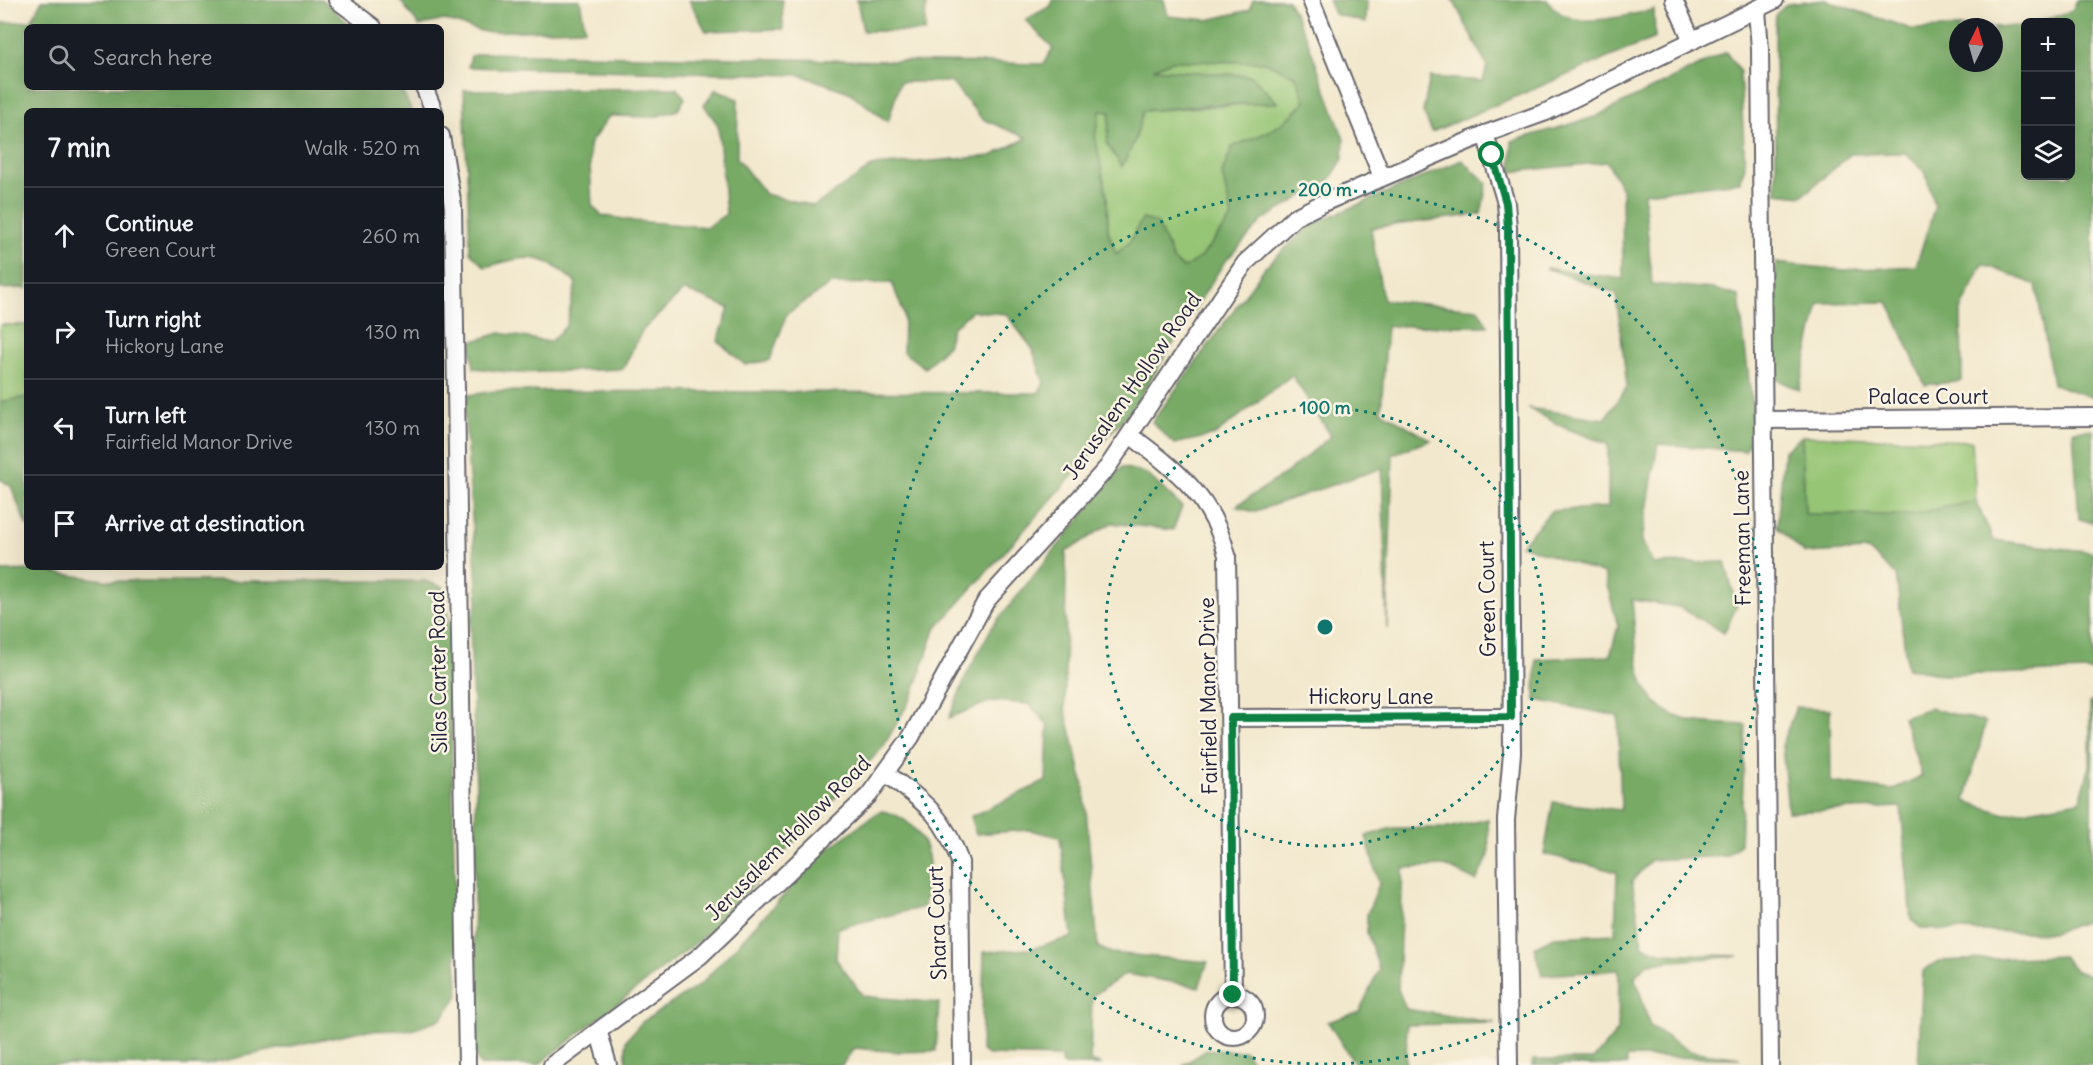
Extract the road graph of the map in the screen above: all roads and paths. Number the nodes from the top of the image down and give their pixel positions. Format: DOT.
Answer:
graph roads {
  1 [pos="337,0"];
  2 [pos="1311,0"];
  3 [pos="1674,0"];
  4 [pos="1776,0"];
  5 [pos="1757,10"];
  6 [pos="369,24"];
  7 [pos="1692,40"];
  8 [pos="425,90"];
  9 [pos="433,108"];
  10 [pos="1485,134"];
  11 [pos="444,154"];
  12 [pos="1382,177"];
  13 [pos="2093,417"];
  14 [pos="1764,420"];
  15 [pos="1130,435"];
  16 [pos="1511,717"];
  17 [pos="1231,718"];
  18 [pos="887,774"];
  19 [pos="1233,995"];
  20 [pos="599,1033"];
  21 [pos="467,1065"];
  22 [pos="552,1065"];
  23 [pos="608,1065"];
  24 [pos="962,1065"];
  25 [pos="1509,1065"];
  26 [pos="1770,1065"];
  1 -- 6 [label="street"];
  2 -- 12 [label="street"];
  3 -- 7 [label="street"];
  4 -- 5 [label="street, Jerusalem Hollow Road"];
  5 -- 7 [label="street, Jerusalem Hollow Road"];
  5 -- 14 [label="street, Freeman Lane"];
  7 -- 10 [label="street, Jerusalem Hollow Road"];
  8 -- 9 [label="street"];
  10 -- 12 [label="street, Jerusalem Hollow Road"];
  10 -- 16 [label="street, Green Court"];
  11 -- 21 [label="street, Silas Carter Road"];
  12 -- 15 [label="street, Jerusalem Hollow Road"];
  13 -- 14 [label="street, Palace Court"];
  14 -- 26 [label="street, Freeman Lane"];
  15 -- 17 [label="street, Fairfield Manor Drive"];
  15 -- 18 [label="street, Jerusalem Hollow Road"];
  16 -- 17 [label="street, Hickory Lane"];
  16 -- 25 [label="street, Green Court"];
  17 -- 19 [label="street, Fairfield Manor Drive"];
  18 -- 20 [label="street, Jerusalem Hollow Road"];
  18 -- 24 [label="street, Shara Court"];
  20 -- 22 [label="street, Jerusalem Hollow Road"];
  20 -- 23 [label="street"];
}
